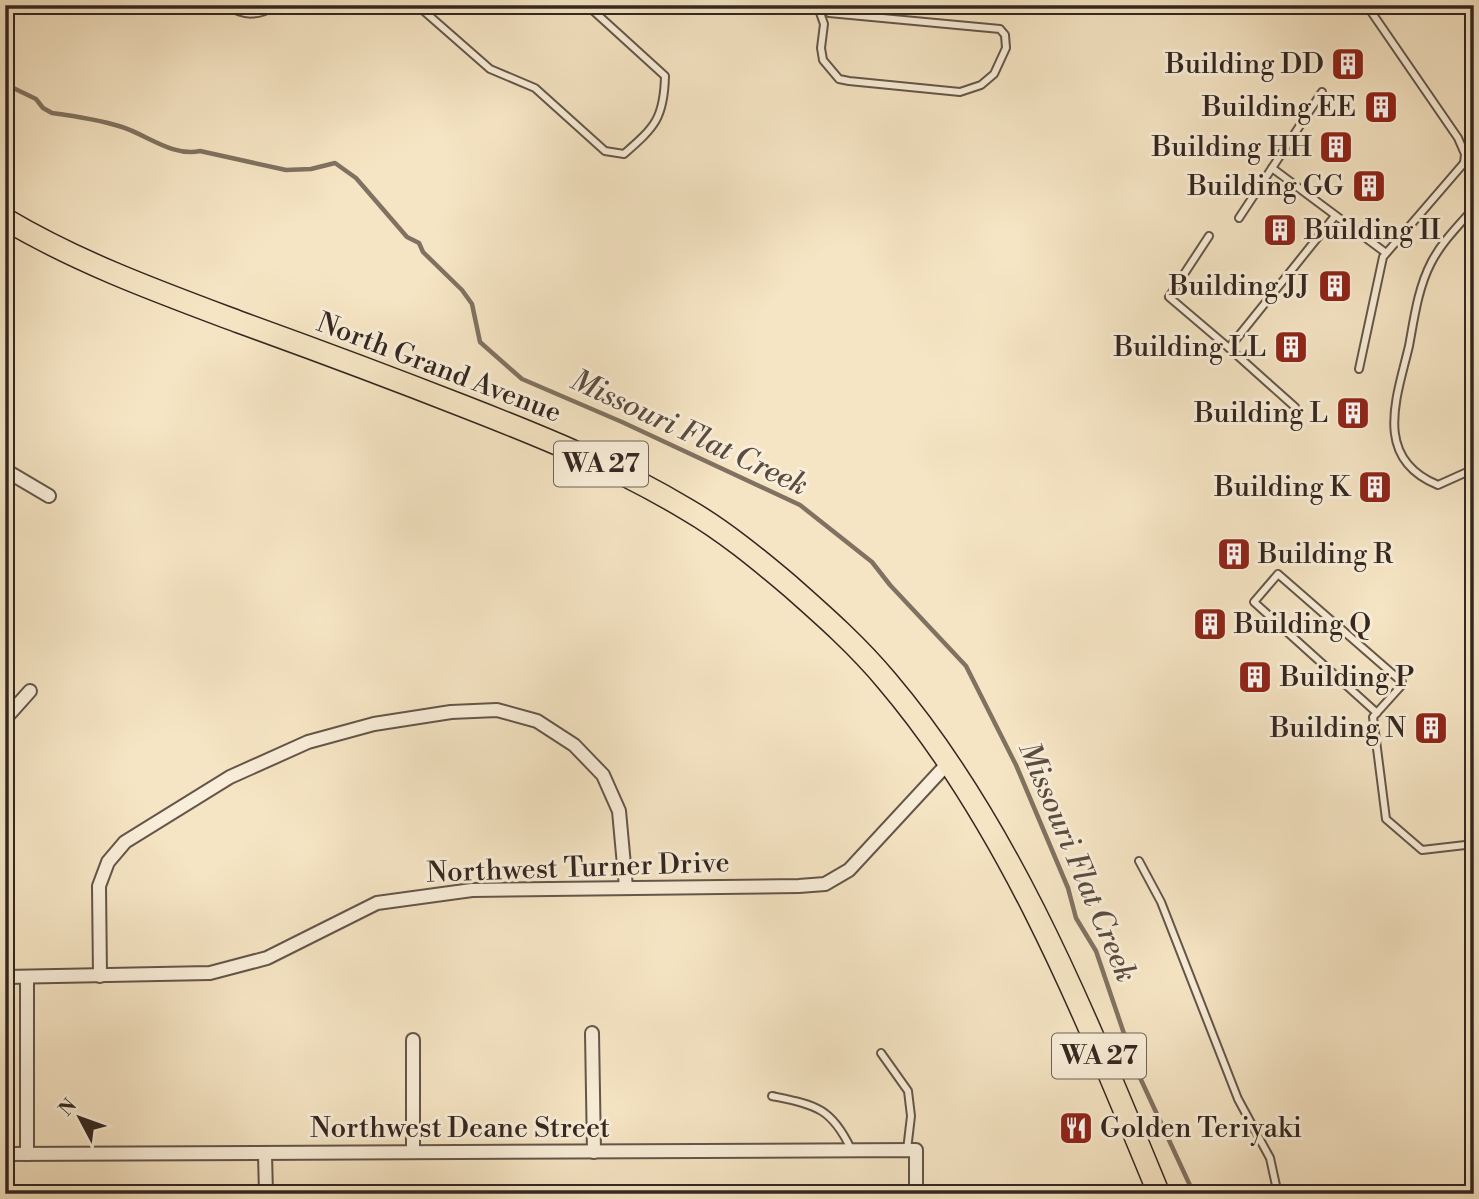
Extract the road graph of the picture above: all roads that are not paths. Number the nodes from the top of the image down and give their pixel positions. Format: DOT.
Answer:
graph roads {
  1 [pos="228,5"];
  2 [pos="276,5"];
  3 [pos="416,5"];
  4 [pos="587,5"];
  5 [pos="1369,5"];
  6 [pos="817,6"];
  7 [pos="1322,92"];
  8 [pos="1464,163"];
  9 [pos="1272,168"];
  10 [pos="1474,175"];
  11 [pos="1474,208"];
  12 [pos="1335,216"];
  13 [pos="1240,218"];
  14 [pos="5,219"];
  15 [pos="1209,236"];
  16 [pos="1386,253"];
  17 [pos="1228,348"];
  18 [pos="1359,369"];
  19 [pos="1295,407"];
  20 [pos="1474,464"];
  21 [pos="5,470"];
  22 [pos="1467,472"];
  23 [pos="1474,482"];
  24 [pos="49,496"];
  25 [pos="30,691"];
  26 [pos="1377,713"];
  27 [pos="5,719"];
  28 [pos="949,762"];
  29 [pos="1474,844"];
  30 [pos="1139,861"];
  31 [pos="626,887"];
  32 [pos="100,976"];
  33 [pos="5,977"];
  34 [pos="27,977"];
  35 [pos="592,1033"];
  36 [pos="413,1040"];
  37 [pos="881,1053"];
  38 [pos="772,1096"];
  39 [pos="911,1150"];
  40 [pos="413,1151"];
  41 [pos="851,1151"];
  42 [pos="594,1152"];
  43 [pos="5,1154"];
  44 [pos="27,1154"];
  45 [pos="265,1154"];
  46 [pos="1278,1190"];
  47 [pos="265,1194"];
  48 [pos="916,1194"];
  49 [pos="1158,1194"];
  1 -- 2 [label="lane"];
  3 -- 4 [label="lane"];
  5 -- 8 [label="lane"];
  6 -- 6 [label="lane"];
  7 -- 9 [label="lane"];
  8 -- 10 [label="lane"];
  8 -- 16 [label="lane"];
  9 -- 12 [label="lane"];
  9 -- 13 [label="lane"];
  11 -- 22 [label="lane"];
  12 -- 16 [label="lane"];
  12 -- 17 [label="lane"];
  14 -- 28 [label="main road, North Grand Avenue / WA 27"];
  15 -- 17 [label="lane"];
  16 -- 18 [label="lane"];
  17 -- 19 [label="lane"];
  20 -- 22 [label="lane"];
  21 -- 24 [label="street"];
  22 -- 23 [label="lane"];
  25 -- 27 [label="street"];
  26 -- 26 [label="lane"];
  26 -- 29 [label="lane"];
  28 -- 31 [label="street, Northwest Turner Drive"];
  28 -- 49 [label="main road, North Grand Avenue / WA 27"];
  30 -- 46 [label="lane"];
  31 -- 32 [label="street, Northwest Turner Drive"];
  31 -- 32 [label="street"];
  32 -- 34 [label="street, Northwest Turner Drive"];
  33 -- 34 [label="street, Northwest Turner Drive"];
  34 -- 44 [label="street"];
  35 -- 42 [label="street"];
  36 -- 40 [label="street"];
  37 -- 39 [label="lane"];
  38 -- 41 [label="lane"];
  39 -- 41 [label="street, Northwest Deane Street"];
  39 -- 48 [label="street"];
  40 -- 42 [label="street, Northwest Deane Street"];
  40 -- 45 [label="street, Northwest Deane Street"];
  41 -- 42 [label="street, Northwest Deane Street"];
  43 -- 44 [label="street, Northwest Deane Street"];
  44 -- 45 [label="street, Northwest Deane Street"];
  45 -- 47 [label="street"];
}
